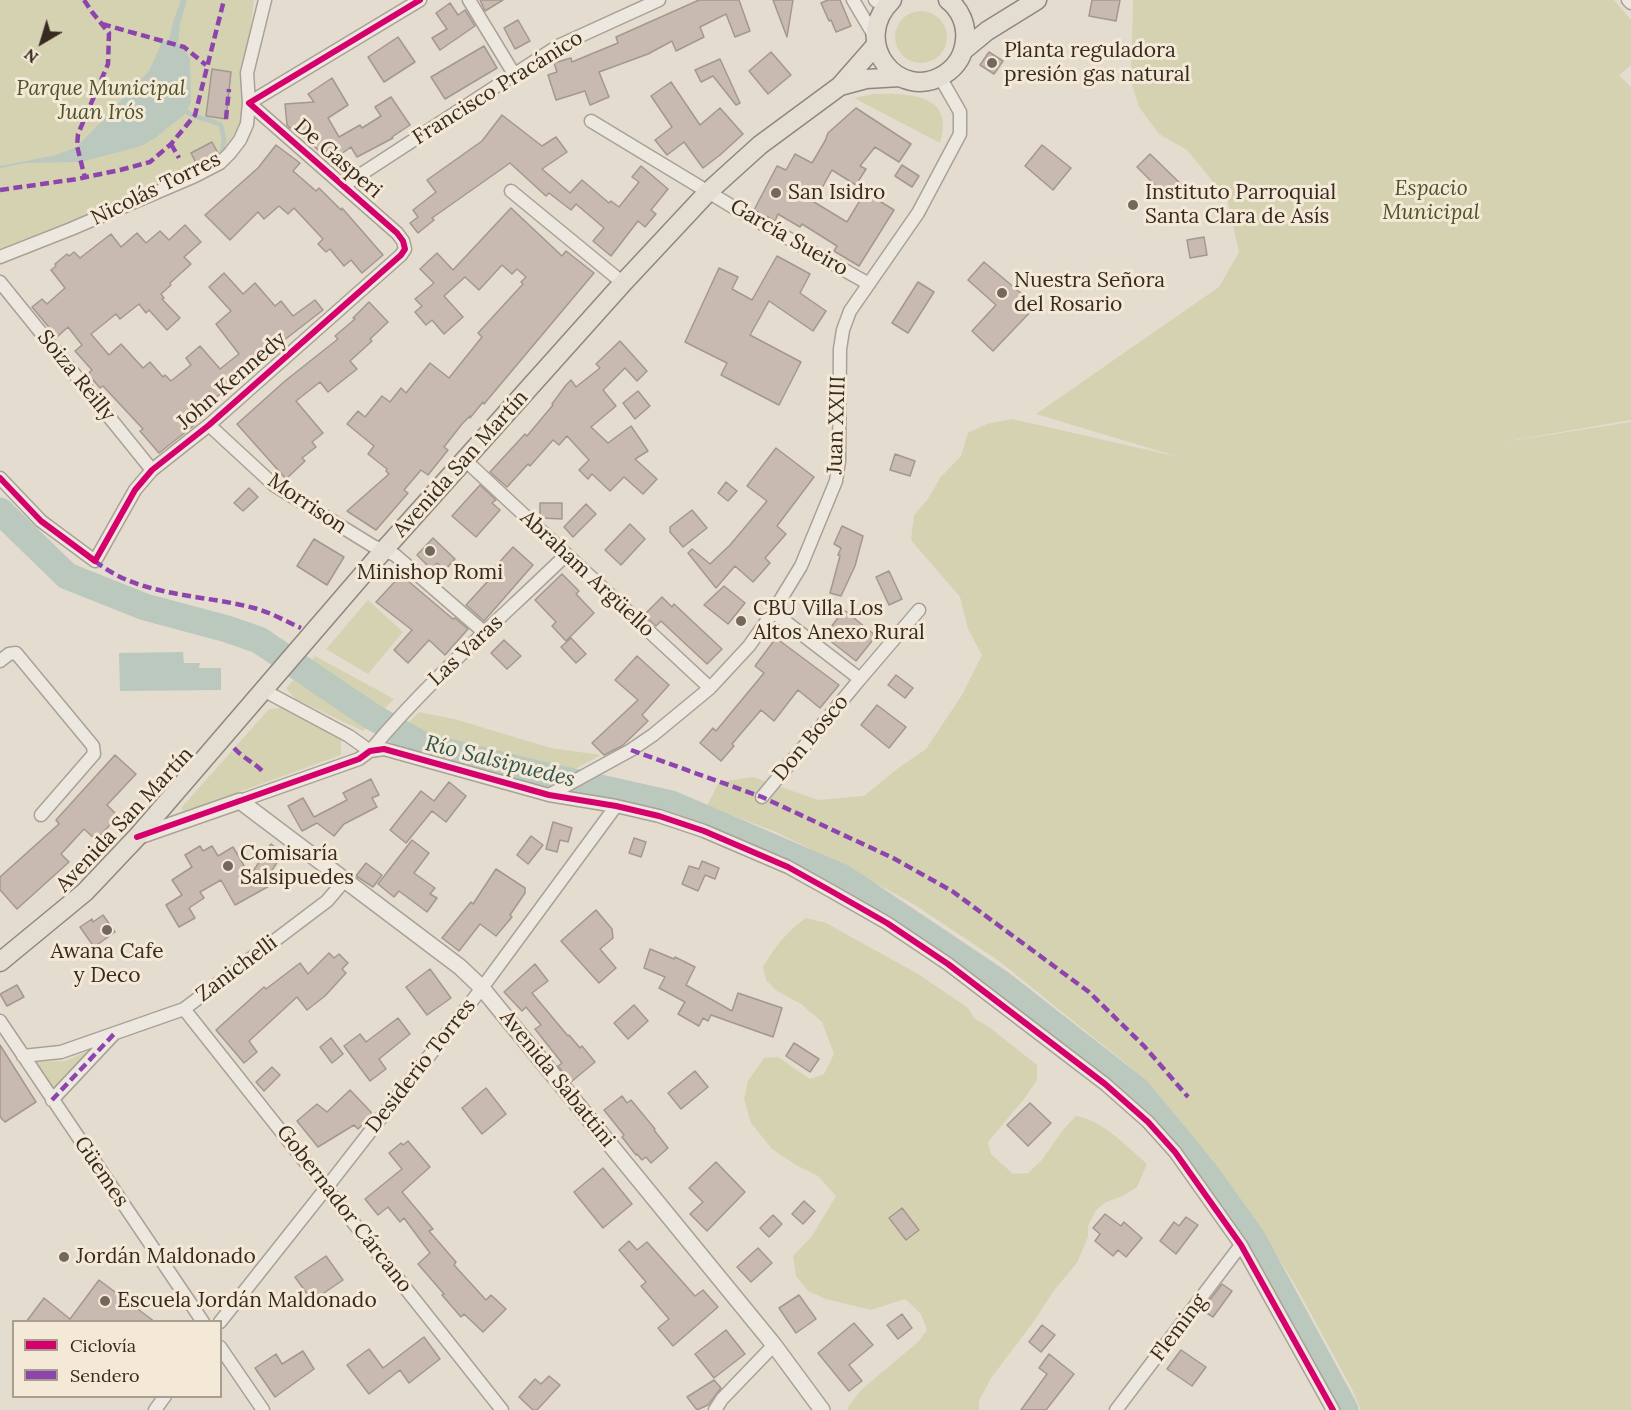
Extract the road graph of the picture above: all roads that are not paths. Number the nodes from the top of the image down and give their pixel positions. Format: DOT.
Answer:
graph roads {
  1 [pos="265,0"];
  2 [pos="420,0"];
  3 [pos="469,0"];
  4 [pos="659,0"];
  5 [pos="853,0"];
  6 [pos="948,0"];
  7 [pos="1037,0"];
  8 [pos="884,2"];
  9 [pos="875,41"];
  10 [pos="964,50"];
  11 [pos="514,74"];
  12 [pos="900,76"];
  13 [pos="940,77"];
  14 [pos="840,86"];
  15 [pos="249,103"];
  16 [pos="591,121"];
  17 [pos="343,186"];
  18 [pos="511,191"];
  19 [pos="708,192"];
  20 [pos="403,242"];
  21 [pos="0,257"];
  22 [pos="0,282"];
  23 [pos="623,283"];
  24 [pos="869,284"];
  25 [pos="209,425"];
  26 [pos="465,460"];
  27 [pos="152,470"];
  28 [pos="0,478"];
  29 [pos="383,551"];
  30 [pos="566,555"];
  31 [pos="919,610"];
  32 [pos="773,612"];
  33 [pos="485,633"];
  34 [pos="5,658"];
  35 [pos="860,679"];
  36 [pos="710,688"];
  37 [pos="263,690"];
  38 [pos="370,751"];
  39 [pos="554,792"];
  40 [pos="762,797"];
  41 [pos="240,801"];
  42 [pos="616,806"];
  43 [pos="41,815"];
  44 [pos="137,837"];
  45 [pos="345,880"];
  46 [pos="0,962"];
  47 [pos="482,988"];
  48 [pos="184,1009"];
  49 [pos="1,1026"];
  50 [pos="114,1034"];
  51 [pos="23,1056"];
  52 [pos="52,1100"];
  53 [pos="327,1187"];
  54 [pos="1241,1245"];
  55 [pos="202,1320"];
  56 [pos="222,1320"];
  57 [pos="774,1345"];
  58 [pos="222,1350"];
  59 [pos="263,1410"];
  60 [pos="502,1410"];
  61 [pos="715,1410"];
  62 [pos="822,1410"];
  63 [pos="1116,1410"];
  64 [pos="1333,1410"];
  1 -- 15 [label="street, Nicolás Torres"];
  2 -- 15 [label="street"];
  3 -- 11 [label="street"];
  4 -- 11 [label="street, Francisco Pracánico"];
  5 -- 9 [label="street"];
  6 -- 10 [label="main road"];
  7 -- 10 [label="main road"];
  8 -- 9 [label="main road"];
  9 -- 12 [label="main road"];
  9 -- 14 [label="main road, Avenida San Martín"];
  10 -- 13 [label="main road"];
  11 -- 17 [label="street, Francisco Pracánico"];
  12 -- 13 [label="main road, Avenida San Martín"];
  12 -- 14 [label="main road, Avenida San Martín"];
  13 -- 24 [label="street, Juan XXIII"];
  14 -- 19 [label="main road, Avenida San Martín"];
  15 -- 17 [label="street, De Gasperi"];
  15 -- 21 [label="street, Nicolás Torres"];
  16 -- 19 [label="street, García Sueiro"];
  17 -- 20 [label="street, De Gasperi"];
  18 -- 23 [label="street"];
  19 -- 23 [label="main road, Avenida San Martín"];
  19 -- 24 [label="street, García Sueiro"];
  20 -- 25 [label="street, John Kennedy"];
  22 -- 27 [label="street, Soiza Reilly"];
  23 -- 26 [label="main road, Avenida San Martín"];
  24 -- 32 [label="street, Juan XXIII"];
  25 -- 27 [label="street, John Kennedy"];
  25 -- 29 [label="street, Morrison"];
  26 -- 29 [label="main road, Avenida San Martín"];
  26 -- 30 [label="street, Abraham Argüello"];
  27 -- 28 [label="street, John Kennedy"];
  29 -- 33 [label="street, Morrison"];
  29 -- 37 [label="main road, Avenida San Martín"];
  30 -- 33 [label="street, Las Varas"];
  30 -- 36 [label="street, Abraham Argüello"];
  31 -- 35 [label="street, Don Bosco"];
  32 -- 35 [label="street, Don Bosco"];
  32 -- 36 [label="street, Juan XXIII"];
  33 -- 38 [label="street, Las Varas"];
  34 -- 43 [label="street"];
  35 -- 40 [label="street, Don Bosco"];
  36 -- 39 [label="street, Juan XXIII"];
  37 -- 38 [label="street"];
  37 -- 44 [label="main road, Avenida San Martín"];
  38 -- 39 [label="street"];
  38 -- 41 [label="street"];
  39 -- 42 [label="street"];
  41 -- 44 [label="street"];
  41 -- 45 [label="street, Avenida Sabattini"];
  42 -- 47 [label="street, Desiderio Torres"];
  42 -- 54 [label="street"];
  44 -- 46 [label="main road, Avenida San Martín"];
  45 -- 47 [label="street, Avenida Sabattini"];
  45 -- 48 [label="street, Zanichelli"];
  47 -- 53 [label="street, Desiderio Torres"];
  47 -- 57 [label="street, Avenida Sabattini"];
  48 -- 50 [label="street, Zanichelli"];
  48 -- 53 [label="street, Gobernador Cárcano"];
  49 -- 51 [label="street, Güemes"];
  50 -- 51 [label="street, Zanichelli"];
  50 -- 52 [label="street, Zanichelli"];
  51 -- 52 [label="street, Güemes"];
  52 -- 55 [label="street, Güemes"];
  53 -- 56 [label="street, Desiderio Torres"];
  53 -- 60 [label="street, Gobernador Cárcano"];
  54 -- 63 [label="street, Fleming"];
  54 -- 64 [label="street"];
  57 -- 61 [label="street"];
  57 -- 62 [label="street, Avenida Sabattini"];
  58 -- 59 [label="street"];
}
